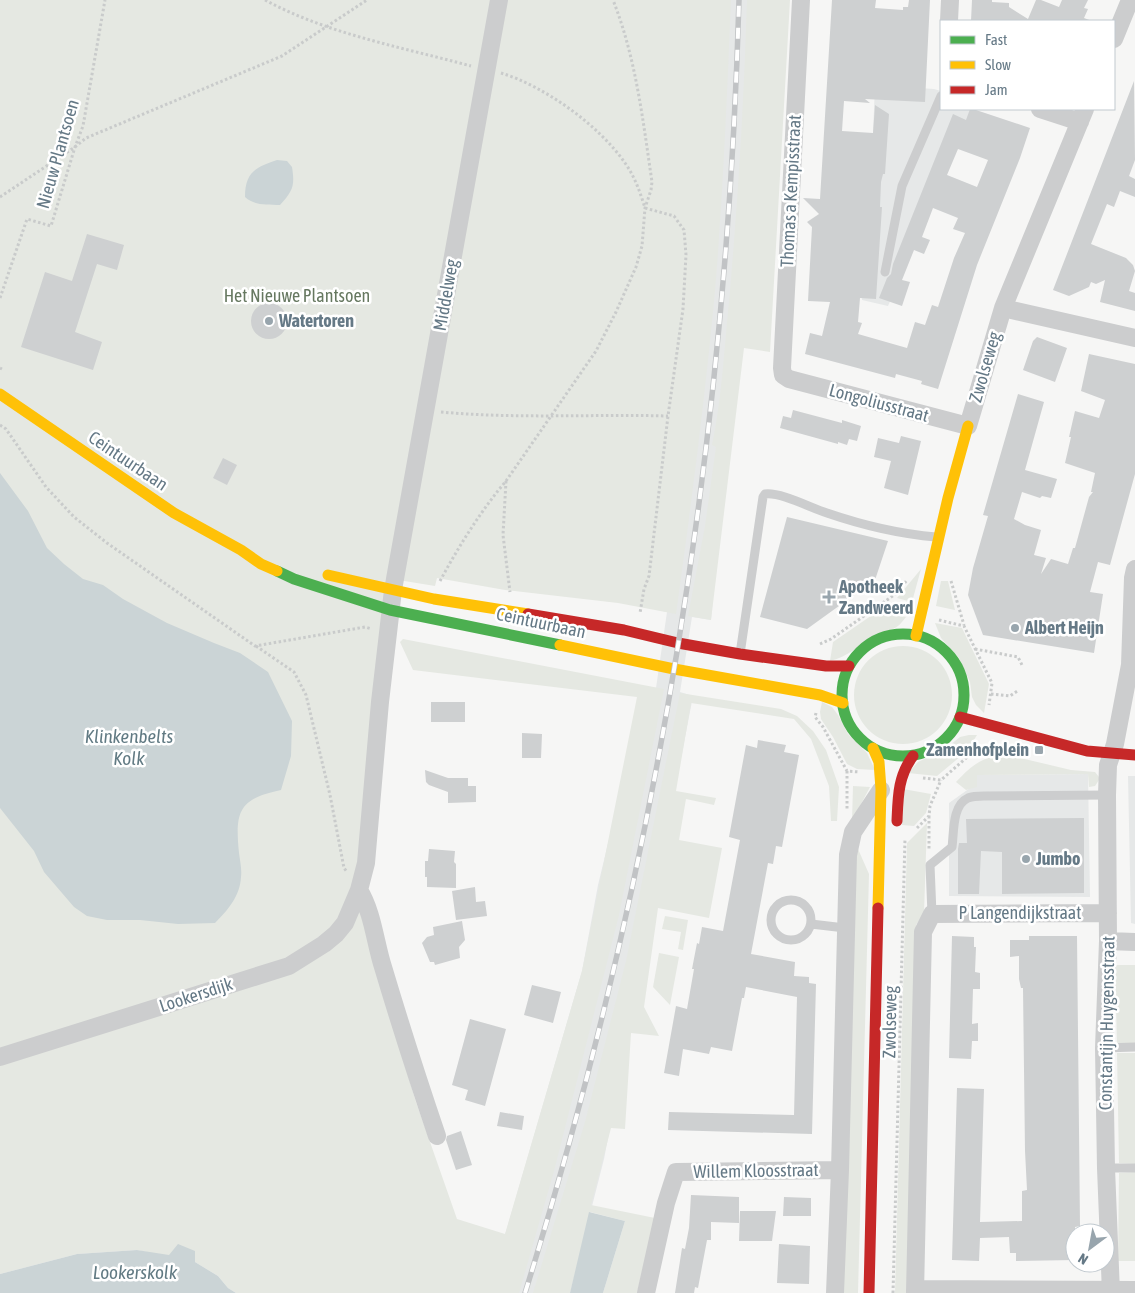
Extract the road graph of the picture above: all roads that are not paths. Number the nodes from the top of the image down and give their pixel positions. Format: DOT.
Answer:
graph roads {
  1 [pos="499,0"];
  2 [pos="801,0"];
  3 [pos="950,0"];
  4 [pos="1130,0"];
  5 [pos="949,20"];
  6 [pos="1115,37"];
  7 [pos="940,98"];
  8 [pos="1047,110"];
  9 [pos="1082,115"];
  10 [pos="886,272"];
  11 [pos="1003,308"];
  12 [pos="1135,338"];
  13 [pos="789,379"];
  14 [pos="0,394"];
  15 [pos="968,426"];
  16 [pos="938,537"];
  17 [pos="241,550"];
  18 [pos="273,556"];
  19 [pos="314,570"];
  20 [pos="1135,570"];
  21 [pos="393,590"];
  22 [pos="390,610"];
  23 [pos="916,636"];
  24 [pos="740,654"];
  25 [pos="1132,665"];
  26 [pos="849,666"];
  27 [pos="843,703"];
  28 [pos="960,717"];
  29 [pos="873,748"];
  30 [pos="1112,754"];
  31 [pos="1135,755"];
  32 [pos="913,756"];
  33 [pos="881,782"];
  34 [pos="1107,795"];
  35 [pos="896,831"];
  36 [pos="359,890"];
  37 [pos="1108,913"];
  38 [pos="932,914"];
  39 [pos="811,924"];
  40 [pos="845,928"];
  41 [pos="1108,941"];
  42 [pos="1135,942"];
  43 [pos="1135,1047"];
  44 [pos="1104,1048"];
  45 [pos="0,1057"];
  46 [pos="436,1136"];
  47 [pos="1106,1168"];
  48 [pos="1135,1168"];
  49 [pos="840,1170"];
  50 [pos="1135,1290"];
  51 [pos="915,1291"];
  52 [pos="1111,1291"];
  53 [pos="646,1293"];
  54 [pos="835,1293"];
  55 [pos="868,1293"];
  1 -- 21 [label="street, Middelweg"];
  2 -- 13 [label="street, Thomas a Kempisstraat"];
  3 -- 5 [label="street"];
  4 -- 6 [label="street"];
  7 -- 10 [label="lane"];
  8 -- 9 [label="street"];
  9 -- 11 [label="street, Zwolseweg"];
  11 -- 12 [label="street"];
  11 -- 15 [label="street, Zwolseweg"];
  13 -- 15 [label="street, Longoliusstraat"];
  14 -- 17 [label="street, Ceintuurbaan"];
  15 -- 16 [label="street, Zwolseweg"];
  16 -- 23 [label="street, Zwolseweg"];
  16 -- 24 [label="lane"];
  17 -- 18 [label="street, Ceintuurbaan"];
  17 -- 22 [label="street, Ceintuurbaan"];
  19 -- 21 [label="street, Ceintuurbaan"];
  20 -- 25 [label="street, Constantijn Huygensstraat"];
  21 -- 22 [label="street, Lookersdijk"];
  21 -- 24 [label="street, Ceintuurbaan"];
  22 -- 27 [label="street, Ceintuurbaan"];
  22 -- 36 [label="street, Lookersdijk"];
  23 -- 26 [label="street"];
  23 -- 28 [label="street"];
  24 -- 26 [label="street, Ceintuurbaan"];
  25 -- 30 [label="street, Constantijn Huygensstraat"];
  26 -- 27 [label="street"];
  27 -- 29 [label="street"];
  28 -- 30 [label="street"];
  28 -- 32 [label="street"];
  29 -- 32 [label="street"];
  29 -- 33 [label="street, Zwolseweg"];
  30 -- 31 [label="street"];
  30 -- 34 [label="street, Constantijn Huygensstraat"];
  32 -- 35 [label="street"];
  33 -- 40 [label="street"];
  33 -- 55 [label="street, Zwolseweg"];
  34 -- 37 [label="street, Constantijn Huygensstraat"];
  34 -- 38 [label="lane"];
  36 -- 45 [label="street, Lookersdijk"];
  36 -- 46 [label="street"];
  37 -- 38 [label="street, P Langendijkstraat"];
  37 -- 41 [label="street, Constantijn Huygensstraat"];
  38 -- 51 [label="street, Zwolseweg"];
  39 -- 39 [label="lane"];
  39 -- 40 [label="lane"];
  40 -- 49 [label="street"];
  41 -- 42 [label="street"];
  41 -- 44 [label="street, Constantijn Huygensstraat"];
  43 -- 44 [label="lane"];
  44 -- 47 [label="street, Constantijn Huygensstraat"];
  47 -- 48 [label="lane"];
  47 -- 52 [label="street, Constantijn Huygensstraat"];
  49 -- 53 [label="street, Willem Kloosstraat"];
  49 -- 54 [label="street"];
  50 -- 52 [label="street"];
  51 -- 52 [label="street"];
}
